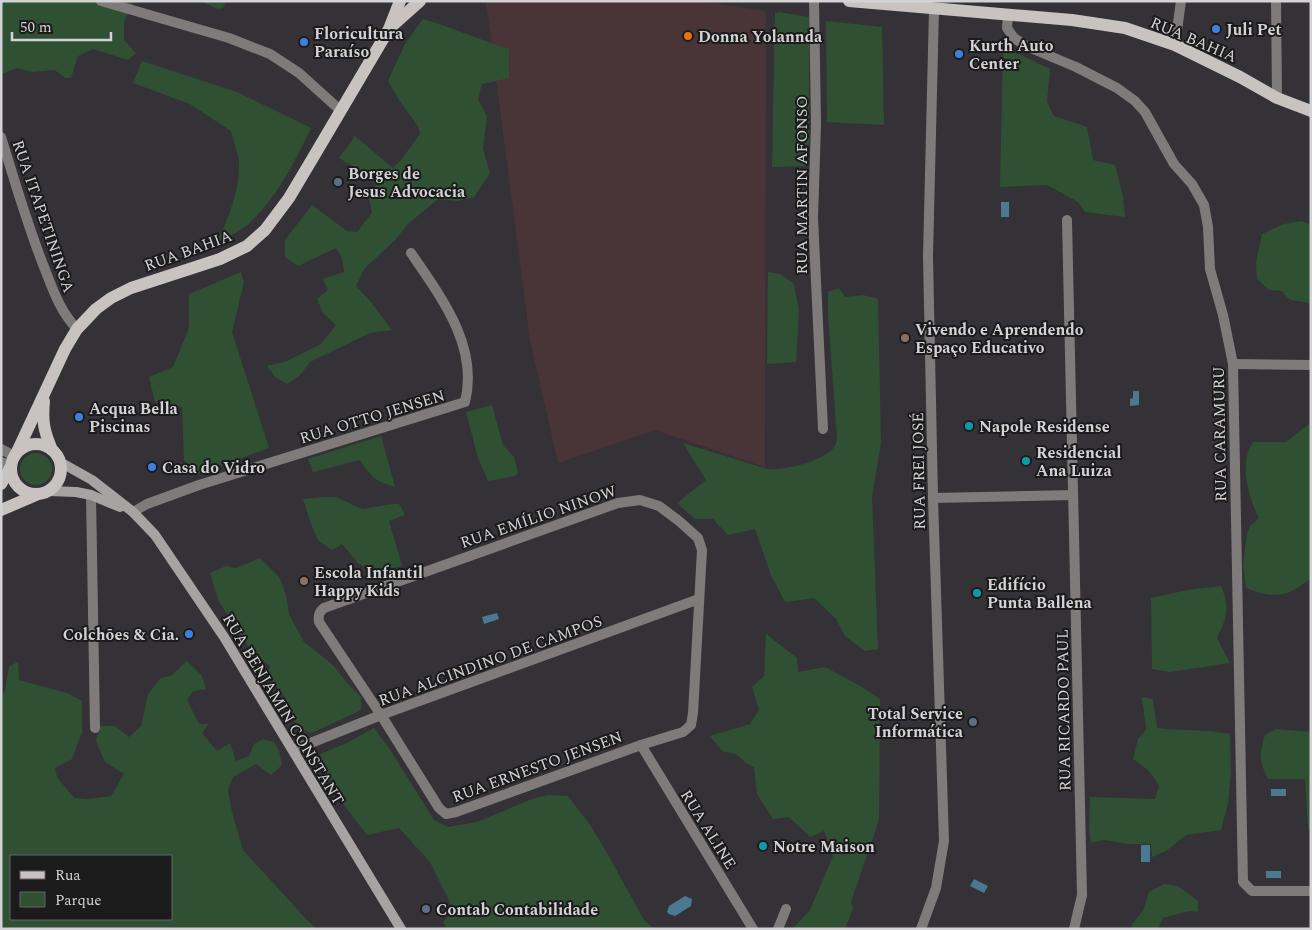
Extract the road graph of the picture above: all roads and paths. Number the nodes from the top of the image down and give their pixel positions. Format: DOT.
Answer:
graph roads {
  1 [pos="101,1"];
  2 [pos="400,1"];
  3 [pos="420,1"];
  4 [pos="814,1"];
  5 [pos="849,1"];
  6 [pos="1180,1"];
  7 [pos="1276,1"];
  8 [pos="934,9"];
  9 [pos="1008,15"];
  10 [pos="389,29"];
  11 [pos="1175,45"];
  12 [pos="1277,98"];
  13 [pos="340,110"];
  14 [pos="1311,111"];
  15 [pos="1,137"];
  16 [pos="1067,220"];
  17 [pos="412,253"];
  18 [pos="77,329"];
  19 [pos="1233,364"];
  20 [pos="1311,365"];
  21 [pos="49,384"];
  22 [pos="823,429"];
  23 [pos="1,449"];
  24 [pos="52,450"];
  25 [pos="11,460"];
  26 [pos="60,462"];
  27 [pos="1,484"];
  28 [pos="42,493"];
  29 [pos="91,495"];
  30 [pos="1073,496"];
  31 [pos="933,498"];
  32 [pos="1,510"];
  33 [pos="133,512"];
  34 [pos="699,599"];
  35 [pos="381,715"];
  36 [pos="691,725"];
  37 [pos="95,728"];
  38 [pos="641,745"];
  39 [pos="292,750"];
  40 [pos="1311,891"];
  41 [pos="786,910"];
  42 [pos="401,929"];
  43 [pos="753,929"];
  44 [pos="778,929"];
  45 [pos="921,929"];
  46 [pos="1074,929"];
  1 -- 13 [label="street"];
  2 -- 10 [label="main road, RUA BAHIA"];
  3 -- 10 [label="main road, RUA BAHIA"];
  4 -- 22 [label="street, RUA MARTIN AFONSO"];
  5 -- 8 [label="main road, RUA BAHIA"];
  6 -- 11 [label="street"];
  7 -- 12 [label="street"];
  8 -- 9 [label="main road, RUA BAHIA"];
  8 -- 31 [label="street, RUA FREI JOSÉ"];
  9 -- 11 [label="main road, RUA BAHIA"];
  9 -- 19 [label="street, RUA CARAMURU"];
  10 -- 13 [label="main road, RUA BAHIA"];
  11 -- 12 [label="main road, RUA BAHIA"];
  12 -- 14 [label="main road, RUA BAHIA"];
  13 -- 18 [label="main road, RUA BAHIA"];
  15 -- 18 [label="street, RUA ITAPETININGA"];
  16 -- 30 [label="street, RUA RICARDO PAUL"];
  17 -- 33 [label="street, RUA OTTO JENSEN"];
  18 -- 21 [label="main road, RUA BAHIA"];
  19 -- 20 [label="street"];
  19 -- 40 [label="street, RUA CARAMURU"];
  21 -- 24 [label="main road, RUA BAHIA"];
  21 -- 25 [label="main road, RUA BAHIA"];
  23 -- 25 [label="street"];
  24 -- 25 [label="main road"];
  24 -- 26 [label="main road"];
  25 -- 27 [label="main road, RUA BAHIA"];
  25 -- 28 [label="main road"];
  26 -- 28 [label="main road"];
  26 -- 33 [label="main road, RUA BENJAMIN CONSTANT"];
  28 -- 29 [label="main road, RUA BENJAMIN CONSTANT"];
  28 -- 32 [label="main road"];
  29 -- 33 [label="main road, RUA BENJAMIN CONSTANT"];
  29 -- 37 [label="street"];
  30 -- 31 [label="street"];
  30 -- 46 [label="street, RUA RICARDO PAUL"];
  31 -- 45 [label="street, RUA FREI JOSÉ"];
  33 -- 39 [label="main road, RUA BENJAMIN CONSTANT"];
  34 -- 35 [label="street, RUA ALCINDINO DE CAMPOS"];
  34 -- 35 [label="street, RUA EMÍLIO NINOW"];
  34 -- 36 [label="street, RUA EMÍLIO NINOW"];
  35 -- 38 [label="street, RUA ERNESTO JENSEN"];
  35 -- 39 [label="street, RUA ALCINDINO DE CAMPOS"];
  36 -- 38 [label="street, RUA ERNESTO JENSEN"];
  38 -- 43 [label="street, RUA ALINE"];
  39 -- 42 [label="main road, RUA BENJAMIN CONSTANT"];
  41 -- 44 [label="street"];
}
